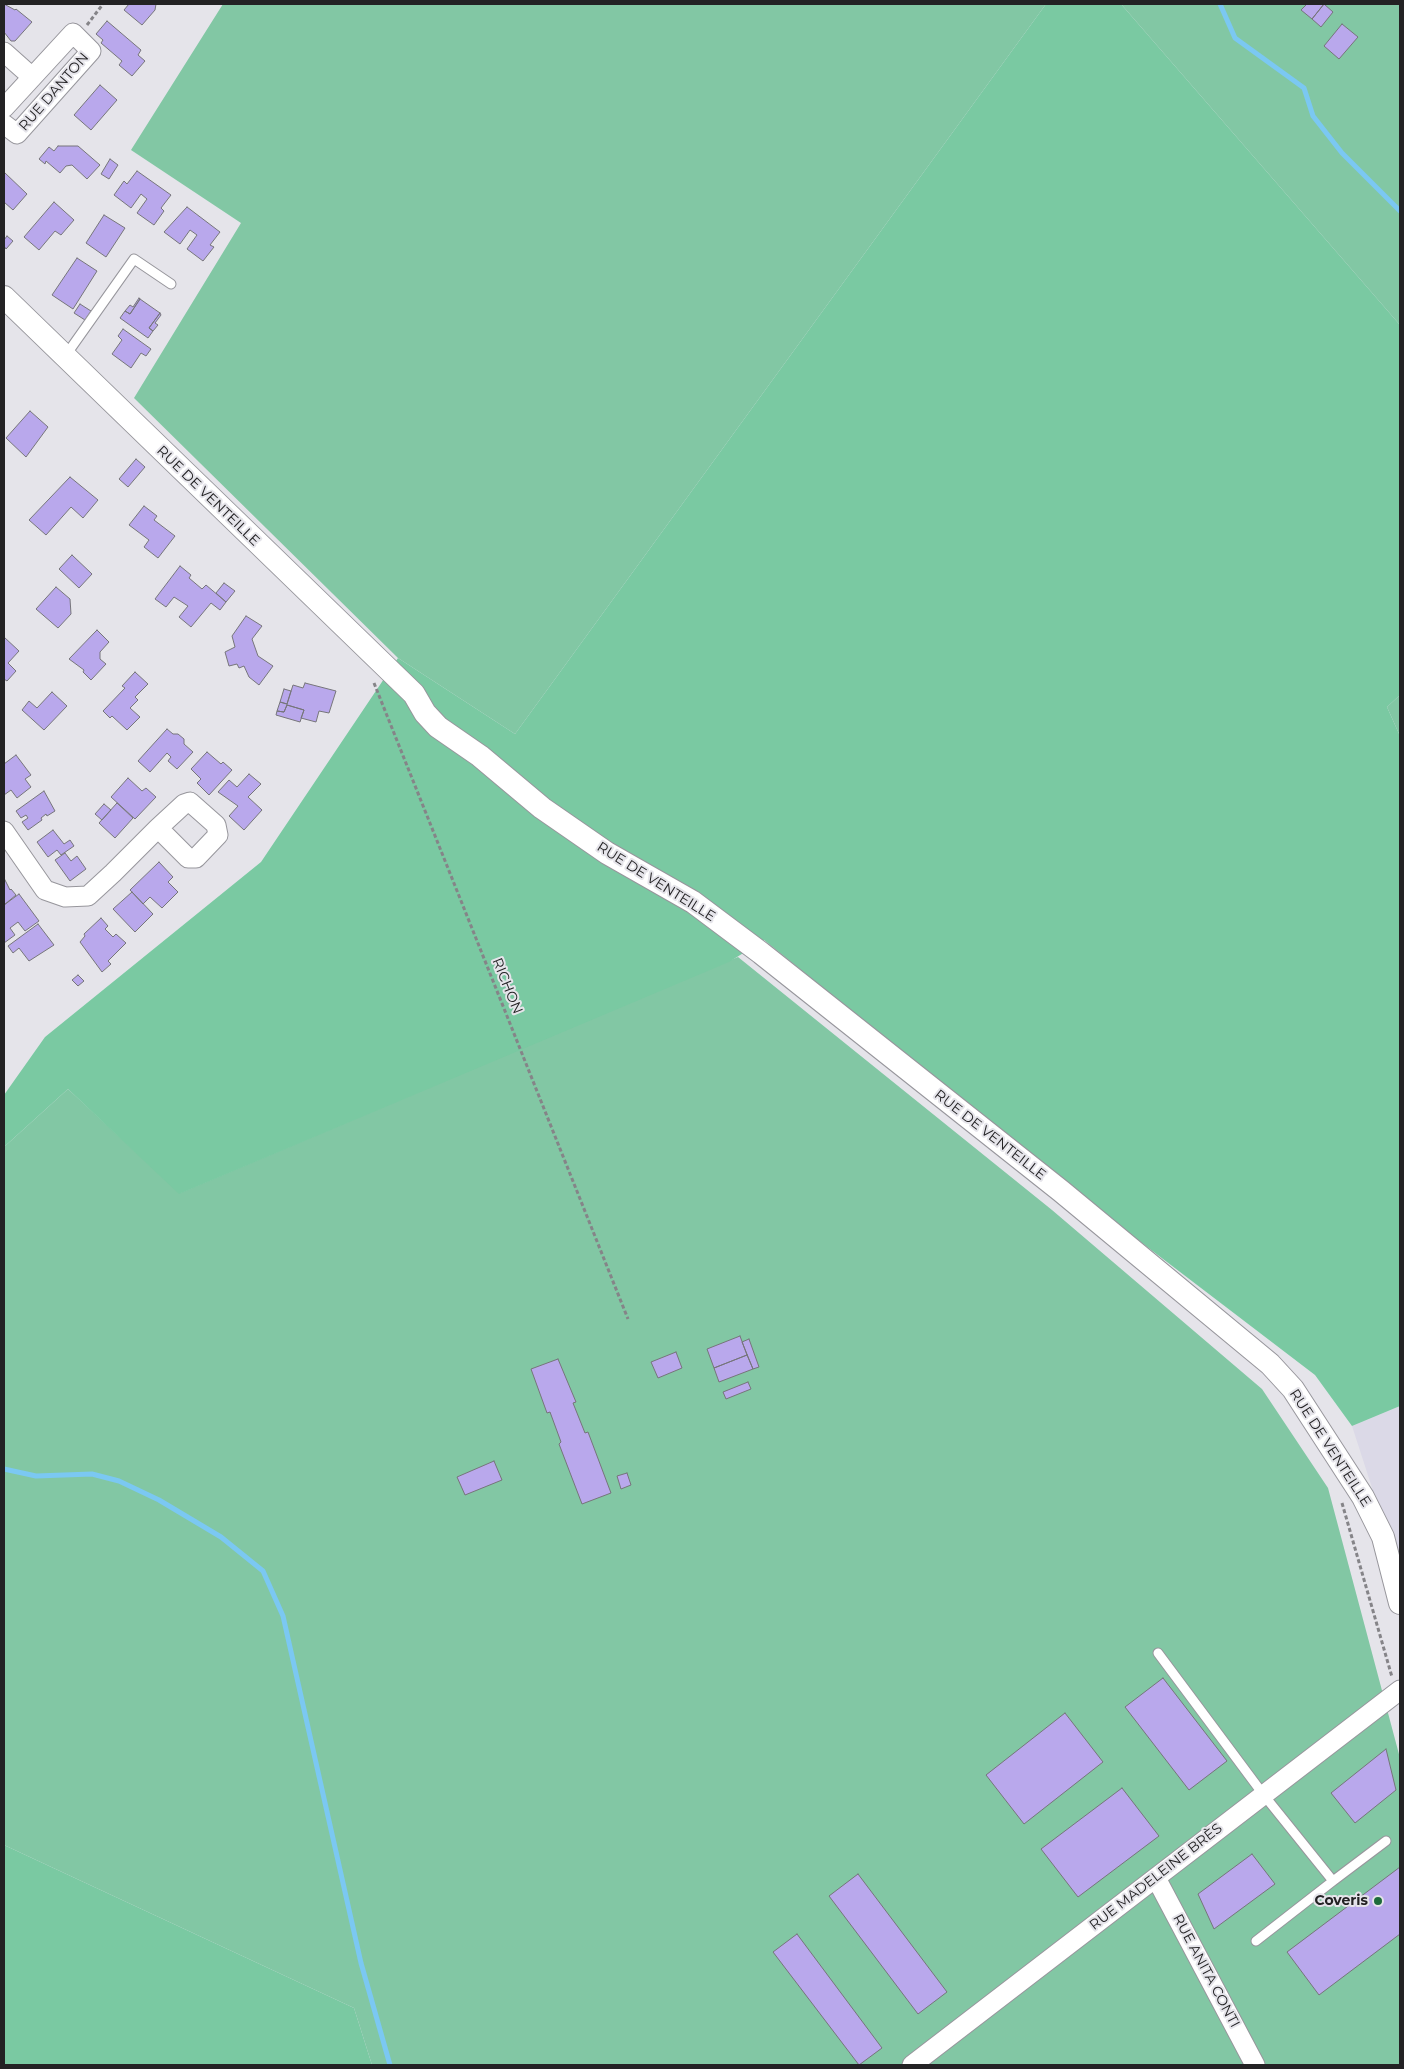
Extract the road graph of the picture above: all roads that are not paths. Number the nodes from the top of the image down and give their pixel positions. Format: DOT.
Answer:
graph roads {
  1 [pos="4,52"];
  2 [pos="32,77"];
  3 [pos="4,108"];
  4 [pos="4,124"];
  5 [pos="171,284"];
  6 [pos="4,297"];
  7 [pos="64,357"];
  8 [pos="158,828"];
  9 [pos="4,831"];
  10 [pos="1400,1602"];
  11 [pos="1158,1653"];
  12 [pos="1398,1692"];
  13 [pos="1263,1794"];
  14 [pos="1386,1842"];
  15 [pos="1156,1878"];
  16 [pos="1333,1880"];
  17 [pos="1256,1942"];
  18 [pos="912,2065"];
  19 [pos="1256,2065"];
  1 -- 2 [label="street, RUE DANTON"];
  2 -- 3 [label="street, RUE DANTON"];
  2 -- 4 [label="street, RUE DANTON"];
  5 -- 7 [label="lane"];
  6 -- 7 [label="street, RUE DE VENTEILLE"];
  7 -- 10 [label="street, RUE DE VENTEILLE"];
  8 -- 9 [label="street"];
  11 -- 13 [label="lane"];
  12 -- 13 [label="street, RUE MADELEINE BRÈS"];
  13 -- 15 [label="street, RUE MADELEINE BRÈS"];
  13 -- 16 [label="lane"];
  14 -- 16 [label="lane"];
  15 -- 18 [label="street, RUE MADELEINE BRÈS"];
  15 -- 19 [label="street, RUE ANITA CONTI"];
  16 -- 17 [label="lane"];
}
